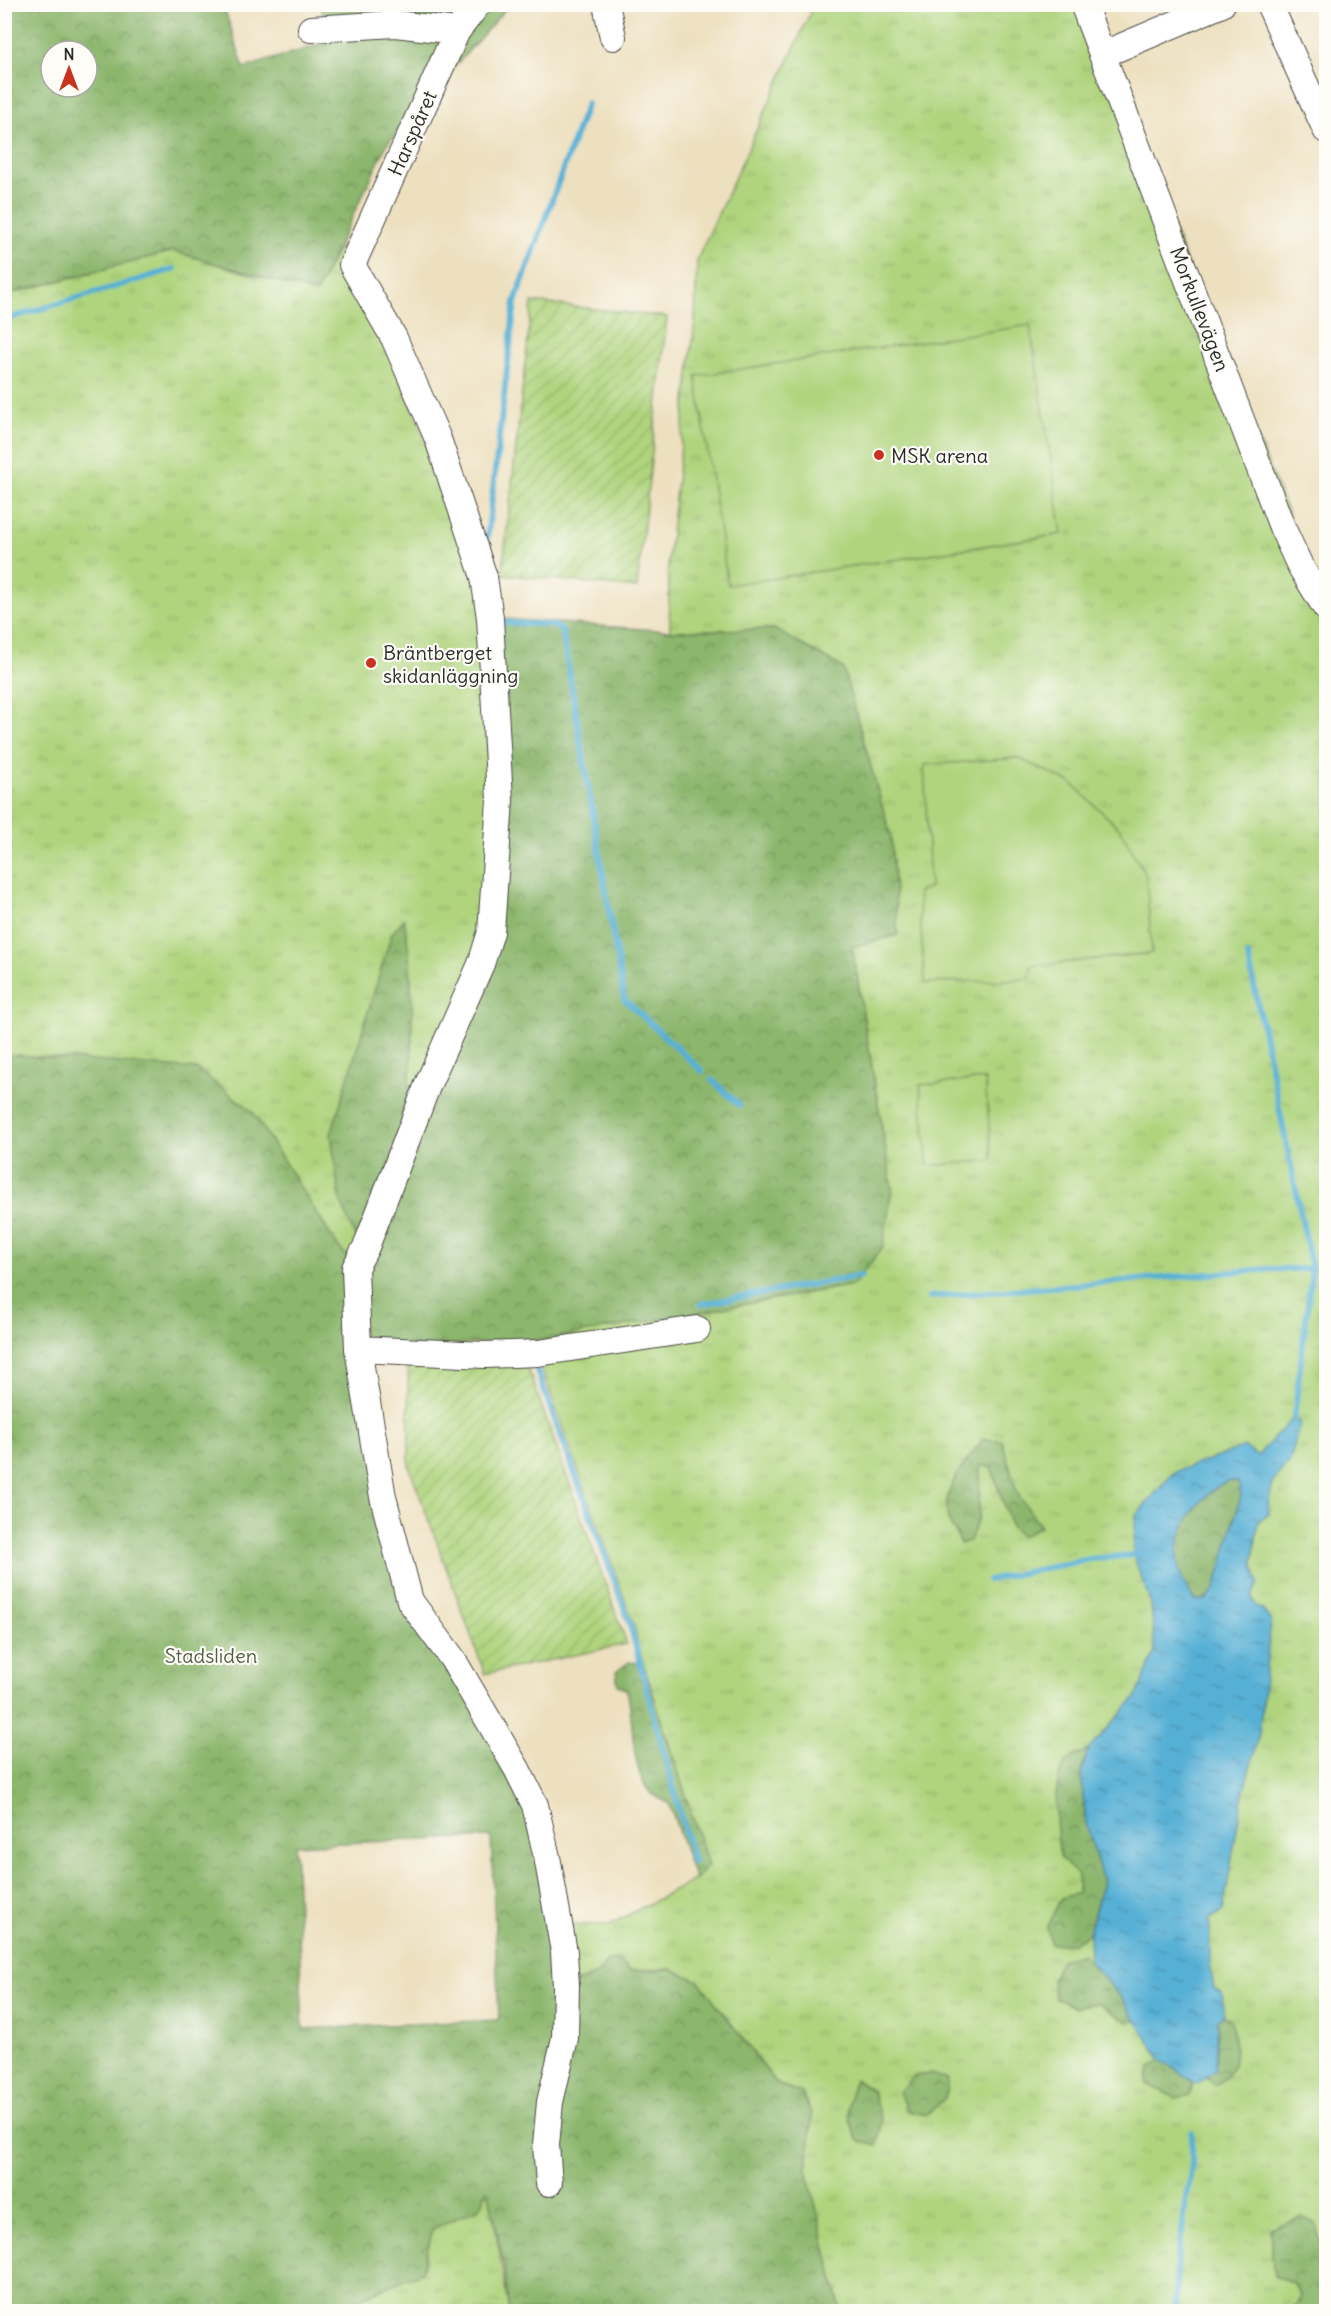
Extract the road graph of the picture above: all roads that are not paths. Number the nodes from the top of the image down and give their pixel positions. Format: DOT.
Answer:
graph roads {
  1 [pos="478,4"];
  2 [pos="606,4"];
  3 [pos="1083,4"];
  4 [pos="1222,4"];
  5 [pos="1269,4"];
  6 [pos="311,29"];
  7 [pos="457,31"];
  8 [pos="613,37"];
  9 [pos="1102,55"];
  10 [pos="1326,130"];
  11 [pos="1326,608"];
  12 [pos="697,1329"];
  13 [pos="358,1349"];
  14 [pos="549,2183"];
  1 -- 7 [label="street, Harspåret"];
  2 -- 8 [label="street"];
  3 -- 9 [label="street, Morkullevägen"];
  4 -- 9 [label="street"];
  5 -- 10 [label="street"];
  6 -- 7 [label="street"];
  7 -- 13 [label="street, Harspåret"];
  9 -- 11 [label="street, Morkullevägen"];
  12 -- 13 [label="street"];
  13 -- 14 [label="street"];
}
